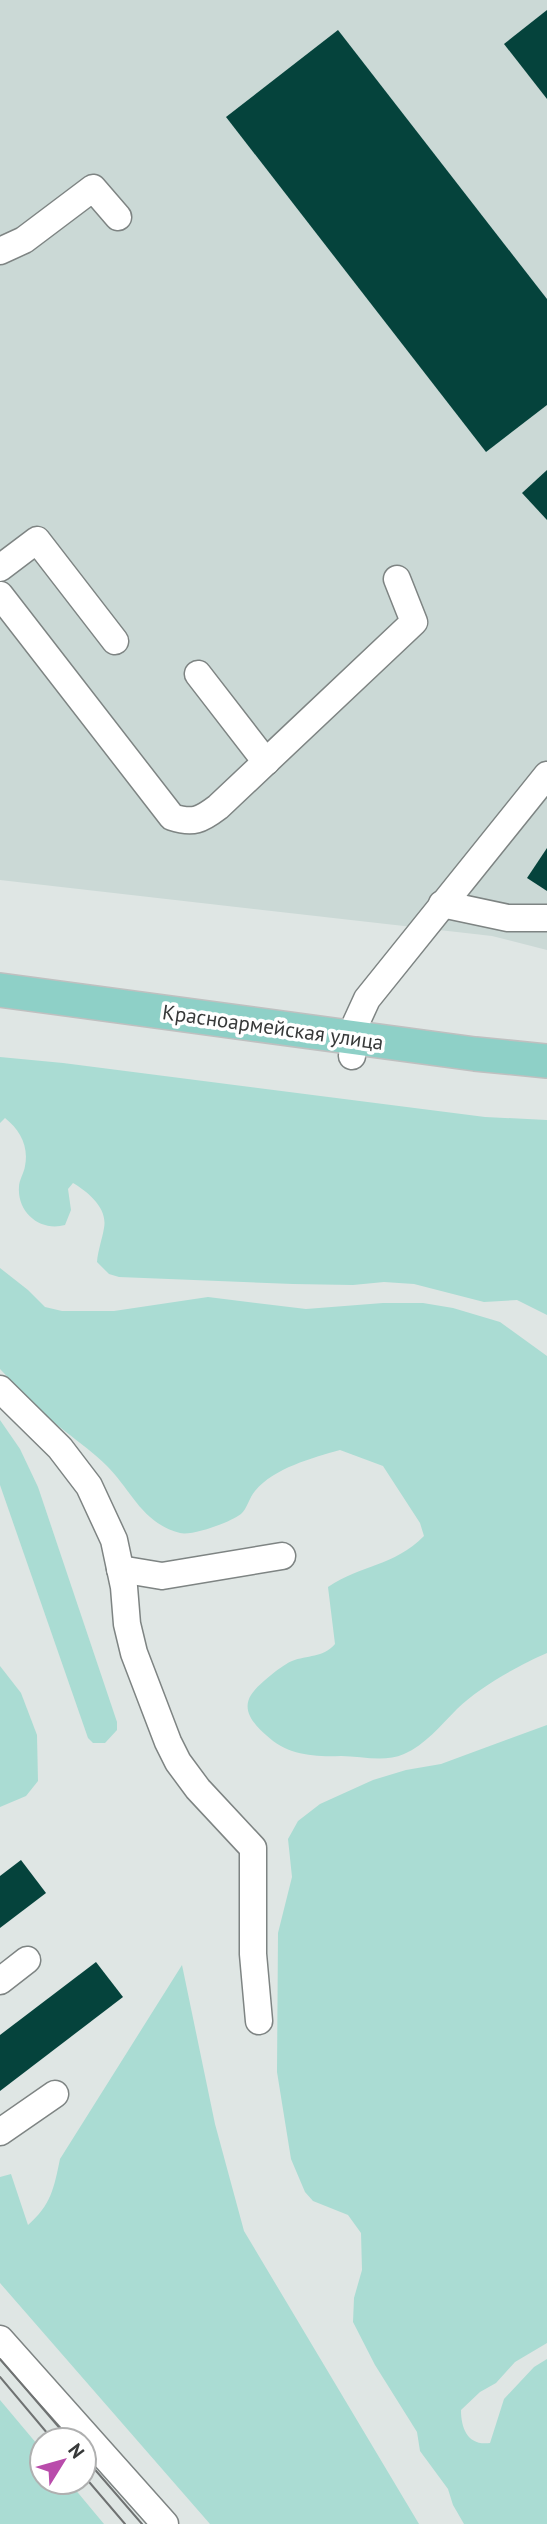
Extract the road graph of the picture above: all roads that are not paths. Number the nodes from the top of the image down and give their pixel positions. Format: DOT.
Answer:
graph roads {
  1 [pos="118,217"];
  2 [pos="0,251"];
  3 [pos="0,568"];
  4 [pos="397,579"];
  5 [pos="0,595"];
  6 [pos="115,641"];
  7 [pos="198,674"];
  8 [pos="266,762"];
  9 [pos="547,775"];
  10 [pos="442,904"];
  11 [pos="547,918"];
  12 [pos="0,990"];
  13 [pos="0,1011"];
  14 [pos="352,1047"];
  15 [pos="547,1061"];
  16 [pos="547,1082"];
  17 [pos="0,1389"];
  18 [pos="282,1556"];
  19 [pos="120,1569"];
  20 [pos="27,1960"];
  21 [pos="0,1981"];
  22 [pos="259,2021"];
  23 [pos="55,2094"];
  24 [pos="0,2132"];
  25 [pos="2,2344"];
  26 [pos="165,2524"];
  1 -- 2 [label="street"];
  3 -- 6 [label="street"];
  4 -- 8 [label="street"];
  5 -- 8 [label="street"];
  7 -- 8 [label="street"];
  9 -- 10 [label="street"];
  10 -- 11 [label="street"];
  10 -- 14 [label="street"];
  12 -- 14 [label="main road, Красноармейская улица"];
  13 -- 14 [label="main road, Красноармейская улица"];
  14 -- 15 [label="main road, Красноармейская улица"];
  14 -- 16 [label="main road, Красноармейская улица"];
  17 -- 19 [label="street"];
  18 -- 19 [label="street"];
  19 -- 22 [label="street"];
  20 -- 21 [label="street"];
  23 -- 24 [label="street"];
  25 -- 26 [label="street"];
}
